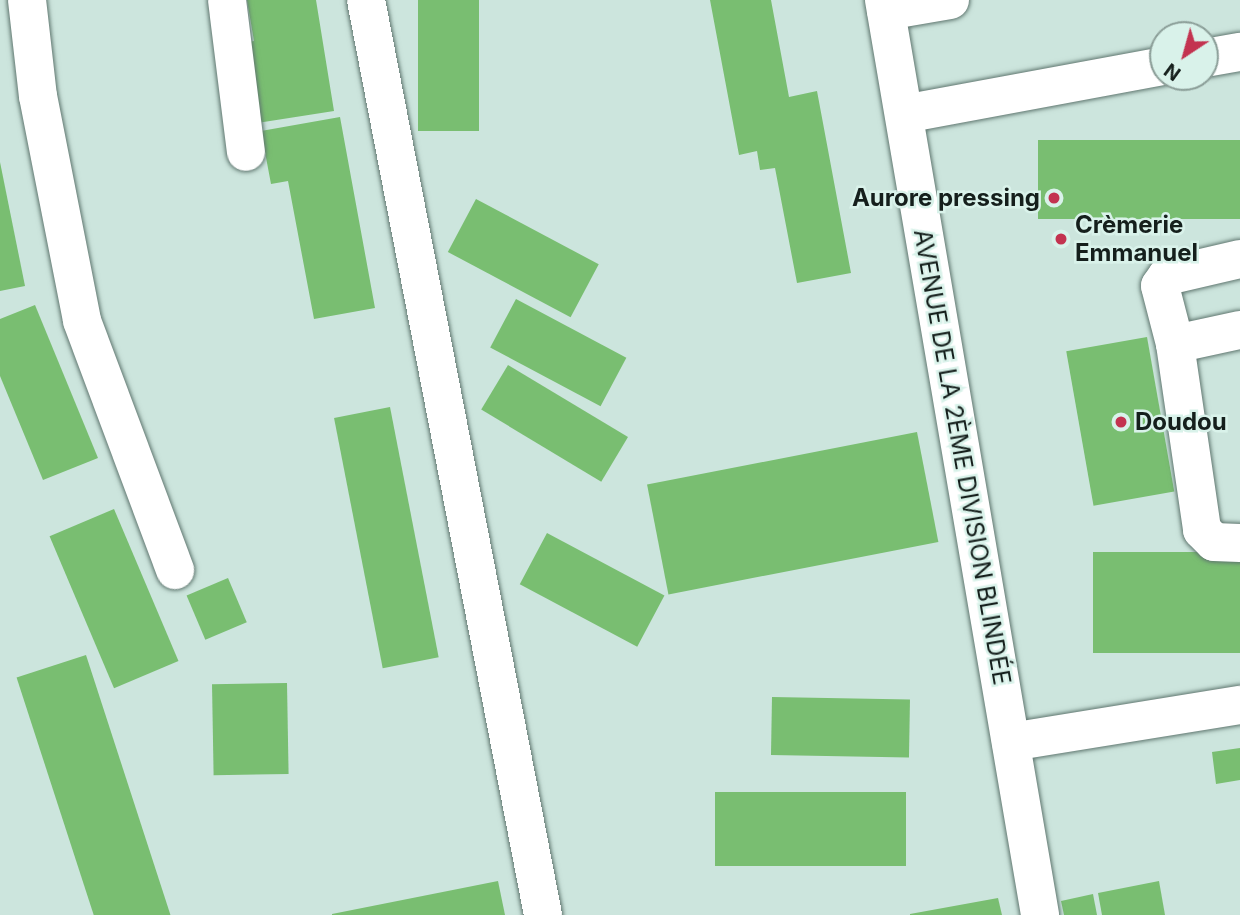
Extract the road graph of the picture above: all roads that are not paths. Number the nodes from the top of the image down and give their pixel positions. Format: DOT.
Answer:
graph roads {
  1 [pos="27,0"];
  2 [pos="227,0"];
  3 [pos="366,0"];
  4 [pos="950,0"];
  5 [pos="885,6"];
  6 [pos="1240,52"];
  7 [pos="1219,56"];
  8 [pos="1149,69"];
  9 [pos="904,114"];
  10 [pos="246,152"];
  11 [pos="1240,259"];
  12 [pos="1240,330"];
  13 [pos="1175,344"];
  14 [pos="1240,543"];
  15 [pos="175,570"];
  16 [pos="1240,705"];
  17 [pos="1011,742"];
  18 [pos="544,915"];
  19 [pos="1040,915"];
  1 -- 15 [label="street"];
  2 -- 10 [label="street"];
  3 -- 18 [label="street"];
  4 -- 5 [label="street"];
  5 -- 9 [label="street, AVENUE DE LA 2ÈME DIVISION BLINDÉE"];
  6 -- 7 [label="street"];
  8 -- 9 [label="street"];
  9 -- 17 [label="street, AVENUE DE LA 2ÈME DIVISION BLINDÉE"];
  11 -- 13 [label="street"];
  12 -- 13 [label="street"];
  13 -- 14 [label="street"];
  16 -- 17 [label="street"];
  17 -- 19 [label="street, AVENUE DE LA 2ÈME DIVISION BLINDÉE"];
}
